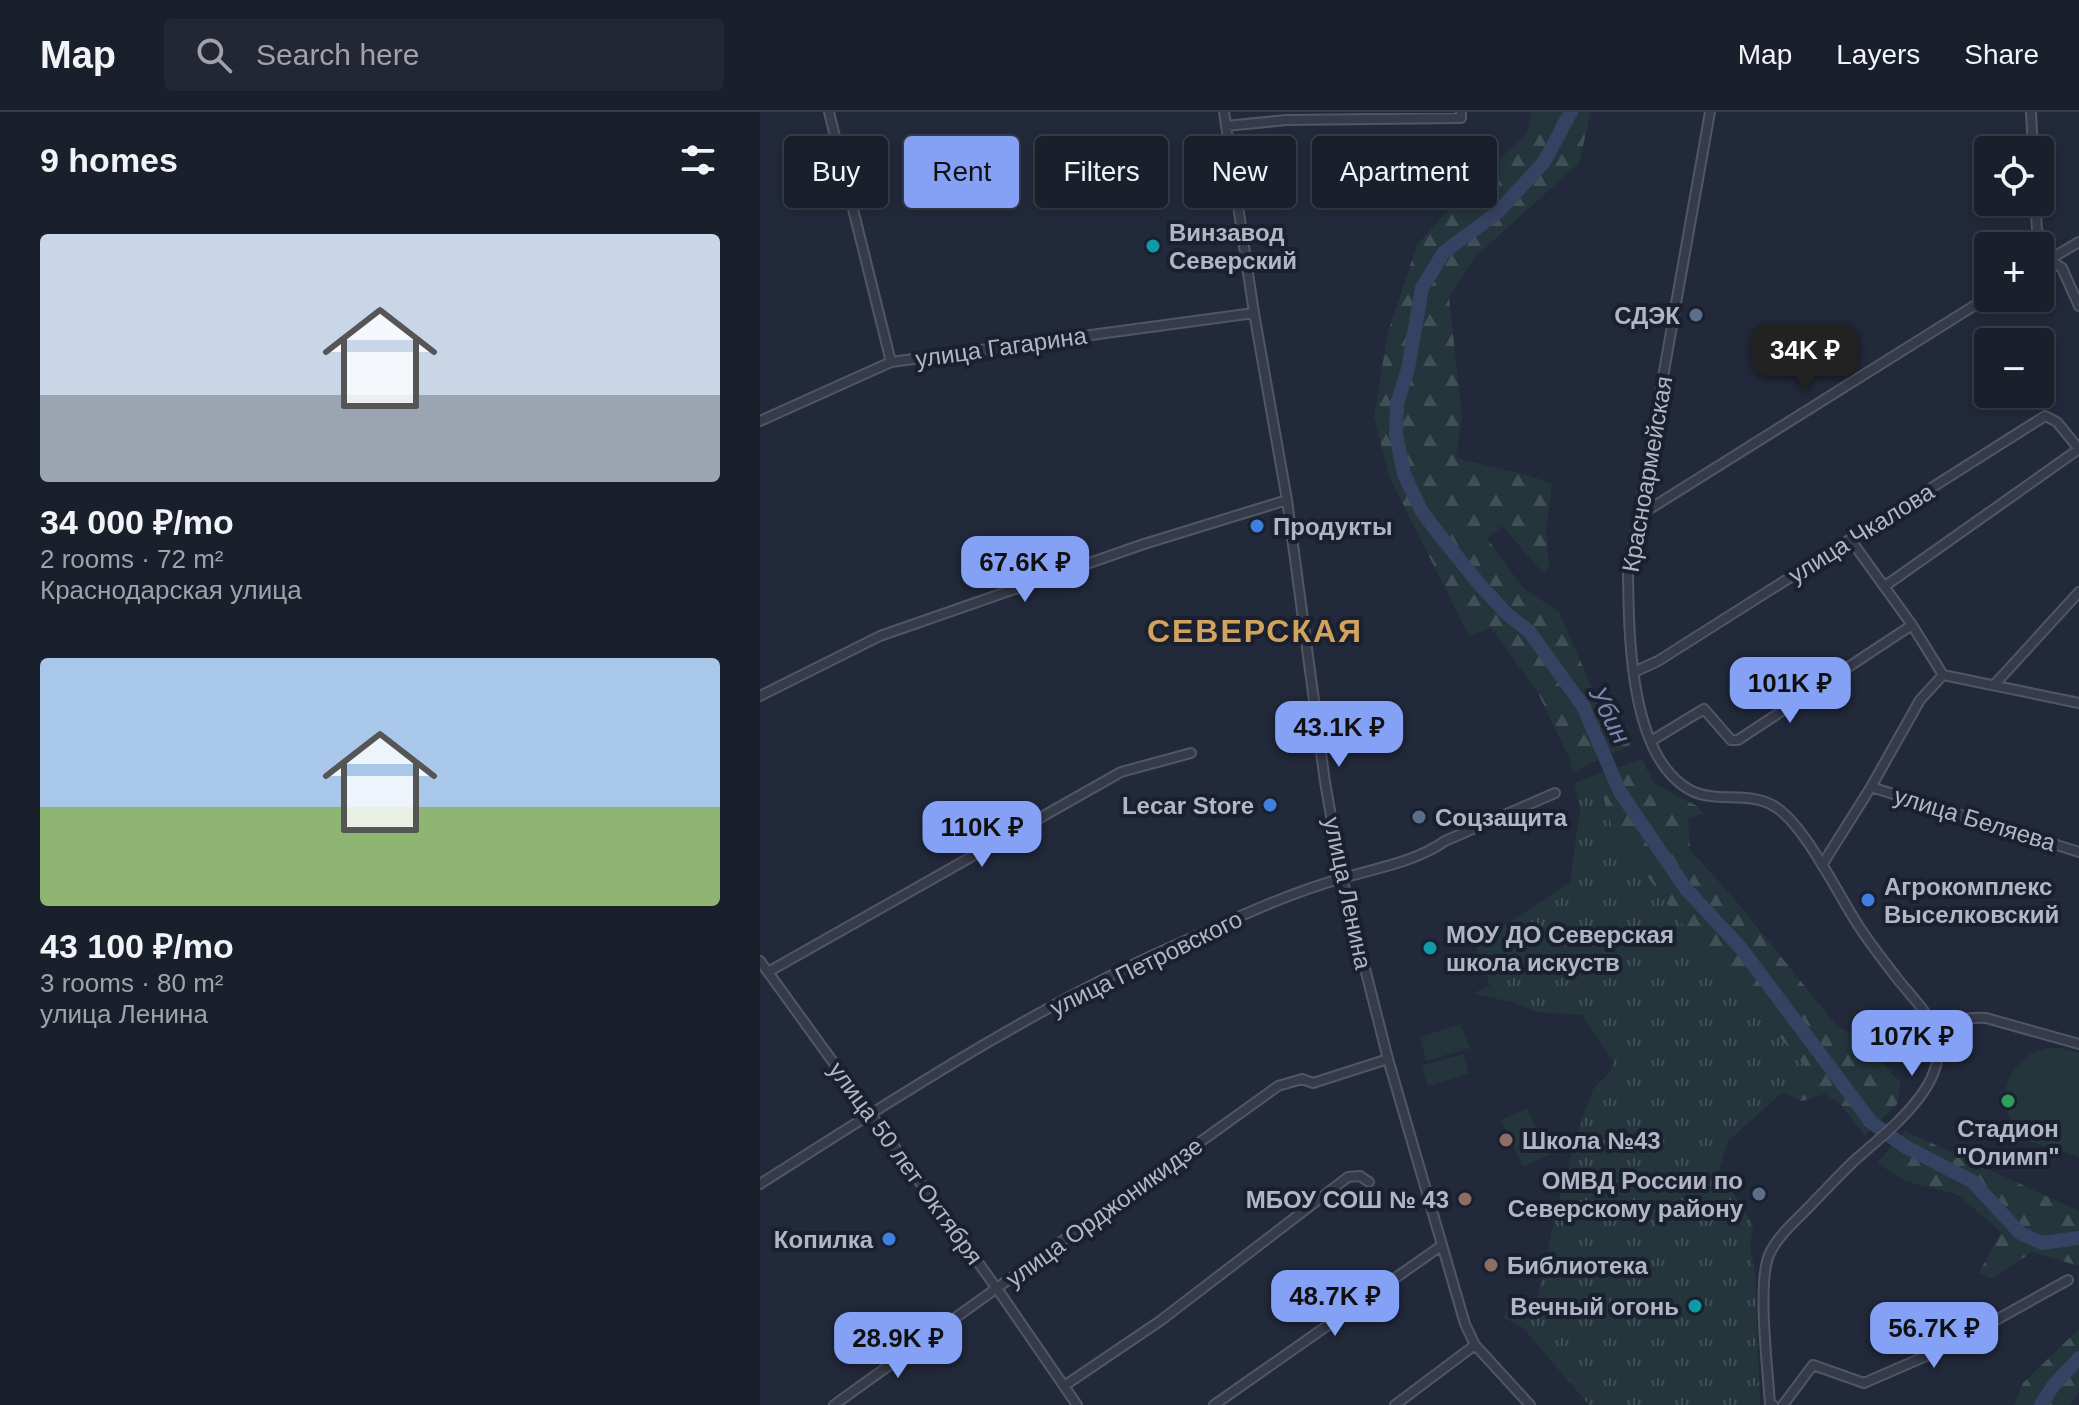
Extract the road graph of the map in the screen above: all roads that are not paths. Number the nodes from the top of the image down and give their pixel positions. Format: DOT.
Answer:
graph roads {
  1 [pos="829,112"];
  2 [pos="1224,112"];
  3 [pos="1461,112"];
  4 [pos="1710,112"];
  5 [pos="2031,112"];
  6 [pos="1376,116"];
  7 [pos="1226,126"];
  8 [pos="2032,136"];
  9 [pos="2079,242"];
  10 [pos="2054,256"];
  11 [pos="2054,262"];
  12 [pos="1974,306"];
  13 [pos="2079,306"];
  14 [pos="1254,313"];
  15 [pos="891,362"];
  16 [pos="760,421"];
  17 [pos="2079,449"];
  18 [pos="1287,500"];
  19 [pos="1640,515"];
  20 [pos="1850,539"];
  21 [pos="1885,586"];
  22 [pos="2079,592"];
  23 [pos="1912,625"];
  24 [pos="1634,672"];
  25 [pos="1943,675"];
  26 [pos="1995,684"];
  27 [pos="760,696"];
  28 [pos="2079,703"];
  29 [pos="1651,741"];
  30 [pos="1191,753"];
  31 [pos="1871,787"];
  32 [pos="1555,793"];
  33 [pos="2079,852"];
  34 [pos="1822,865"];
  35 [pos="1342,878"];
  36 [pos="760,961"];
  37 [pos="768,972"];
  38 [pos="1937,1033"];
  39 [pos="2079,1044"];
  40 [pos="1388,1059"];
  41 [pos="871,1114"];
  42 [pos="1369,1182"];
  43 [pos="760,1184"];
  44 [pos="1441,1246"];
  45 [pos="2068,1280"];
  46 [pos="998,1290"];
  47 [pos="1475,1345"];
  48 [pos="1064,1386"];
  49 [pos="834,1405"];
  50 [pos="1077,1405"];
  51 [pos="1214,1405"];
  52 [pos="1395,1405"];
  53 [pos="1530,1405"];
  54 [pos="1771,1405"];
  55 [pos="1783,1405"];
  1 -- 15 [label="street"];
  2 -- 7 [label="street, улица Ленина"];
  3 -- 6 [label="street"];
  4 -- 19 [label="street, Красноармейская"];
  5 -- 8 [label="street"];
  6 -- 7 [label="street"];
  7 -- 14 [label="street, улица Ленина"];
  9 -- 10 [label="street"];
  11 -- 13 [label="street"];
  12 -- 19 [label="street"];
  14 -- 15 [label="street, улица Гагарина"];
  14 -- 18 [label="street, улица Ленина"];
  15 -- 16 [label="street, улица Гагарина"];
  17 -- 20 [label="street, улица Чкалова"];
  17 -- 21 [label="street"];
  18 -- 27 [label="street"];
  18 -- 35 [label="street, улица Ленина"];
  19 -- 24 [label="street, Красноармейская"];
  20 -- 21 [label="street"];
  20 -- 24 [label="street, улица Чкалова"];
  21 -- 23 [label="street"];
  22 -- 26 [label="street"];
  23 -- 25 [label="street"];
  23 -- 29 [label="street"];
  24 -- 29 [label="street, Красноармейская"];
  25 -- 26 [label="street"];
  25 -- 31 [label="street"];
  26 -- 28 [label="street"];
  29 -- 34 [label="street, Красноармейская"];
  30 -- 37 [label="street"];
  31 -- 33 [label="street, улица Беляева"];
  31 -- 34 [label="street"];
  32 -- 35 [label="street, улица Петровского"];
  34 -- 38 [label="street, Красноармейская"];
  35 -- 40 [label="street, улица Ленина"];
  35 -- 41 [label="street, улица Петровского"];
  36 -- 37 [label="street, улица 50 лет Октября"];
  37 -- 41 [label="street, улица 50 лет Октября"];
  38 -- 39 [label="street"];
  38 -- 54 [label="street"];
  40 -- 44 [label="street, улица Ленина"];
  40 -- 46 [label="street, улица Орджоникидзе"];
  41 -- 43 [label="street, улица Петровского"];
  41 -- 46 [label="street, улица 50 лет Октября"];
  42 -- 48 [label="street"];
  44 -- 47 [label="street, улица Ленина"];
  44 -- 51 [label="street"];
  45 -- 55 [label="street"];
  46 -- 48 [label="street, улица 50 лет Октября"];
  46 -- 49 [label="street, улица Орджоникидзе"];
  47 -- 52 [label="street"];
  47 -- 53 [label="street, улица Ленина"];
  48 -- 50 [label="street, улица 50 лет Октября"];
}
